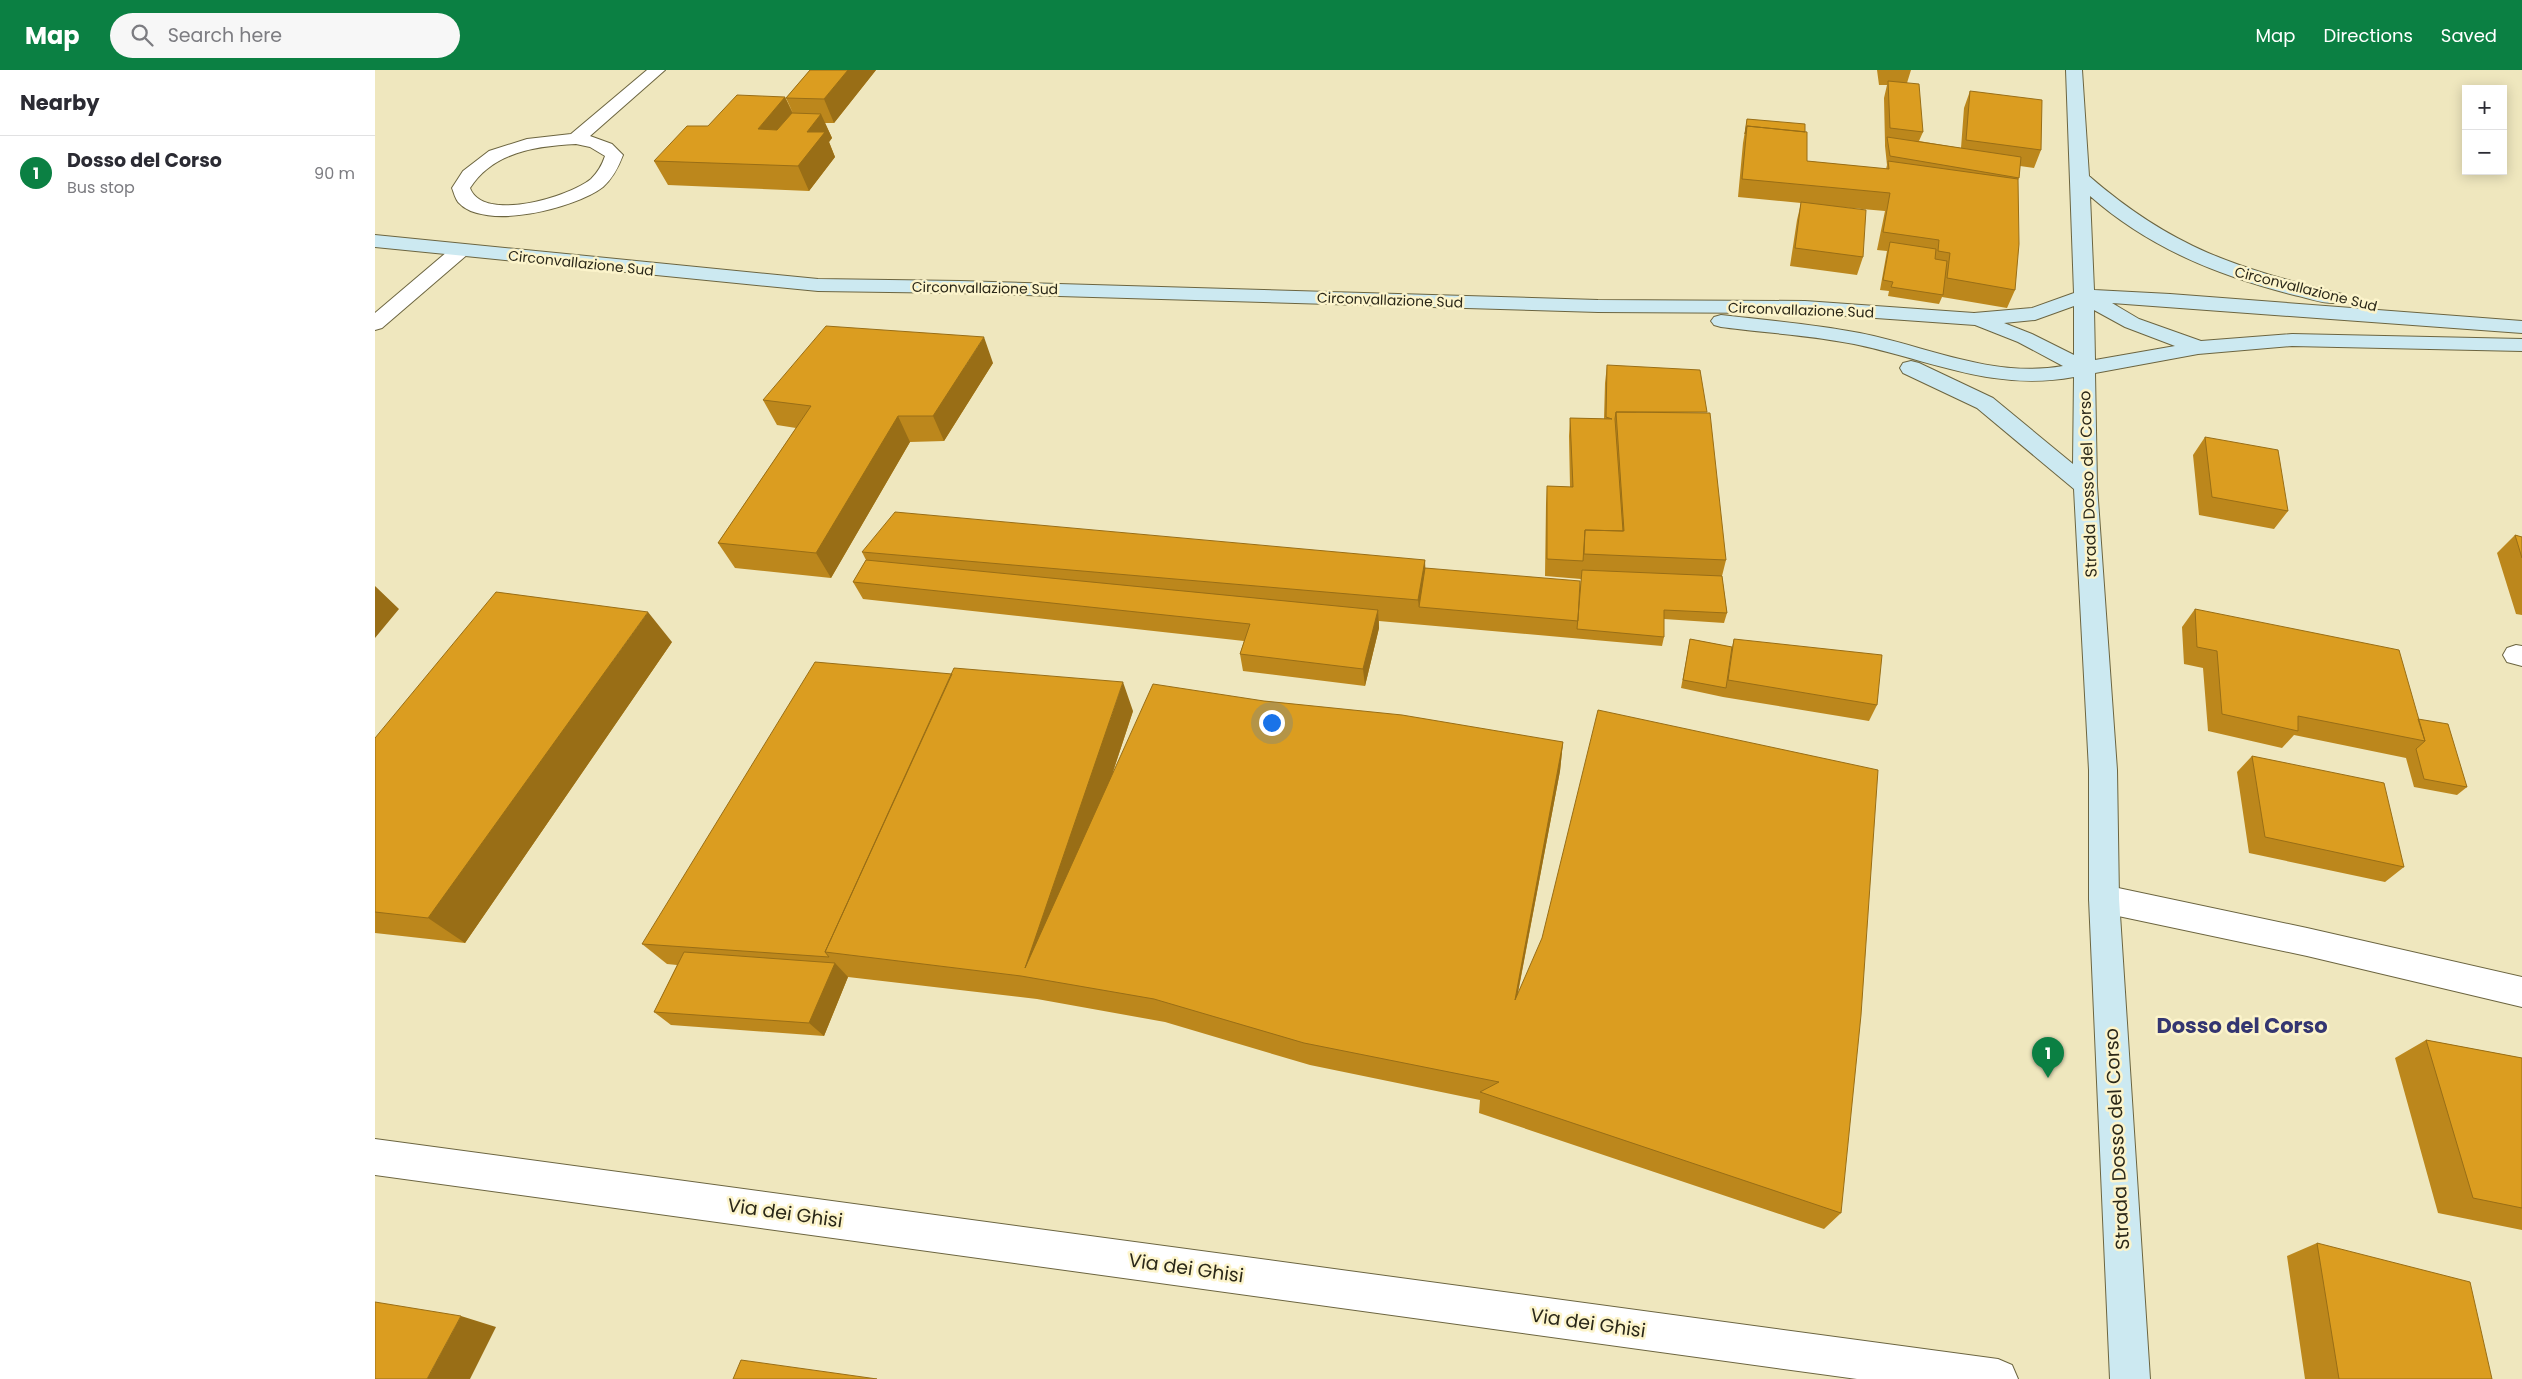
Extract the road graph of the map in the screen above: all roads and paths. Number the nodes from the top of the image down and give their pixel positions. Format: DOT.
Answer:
graph roads {
  1 [pos="657,70"];
  2 [pos="2074,70"];
  3 [pos="575,139"];
  4 [pos="2081,180"];
  5 [pos="375,241"];
  6 [pos="461,250"];
  7 [pos="2084,296"];
  8 [pos="1598,306"];
  9 [pos="1975,318"];
  10 [pos="2437,320"];
  11 [pos="375,324"];
  12 [pos="2522,327"];
  13 [pos="1771,328"];
  14 [pos="2522,345"];
  15 [pos="2199,348"];
  16 [pos="2085,369"];
  17 [pos="2085,486"];
  18 [pos="2104,899"];
  19 [pos="2522,992"];
  20 [pos="375,1157"];
  21 [pos="1998,1379"];
  22 [pos="2131,1379"];
  1 -- 3 [label="street"];
  2 -- 4 [label="main road, Strada Dosso del Corso"];
  3 -- 3 [label="street"];
  4 -- 7 [label="main road, Strada Dosso del Corso"];
  4 -- 10 [label="main road, Circonvallazione Sud"];
  5 -- 6 [label="main road, Circonvallazione Sud"];
  6 -- 8 [label="main road, Circonvallazione Sud"];
  6 -- 11 [label="street"];
  7 -- 9 [label="main road, Circonvallazione Sud"];
  7 -- 10 [label="main road, Circonvallazione Sud"];
  7 -- 15 [label="main road, Circonvallazione Sud"];
  7 -- 16 [label="main road, Strada Dosso del Corso"];
  8 -- 9 [label="main road, Circonvallazione Sud"];
  8 -- 13 [label="main road, Circonvallazione Sud"];
  9 -- 16 [label="main road, Circonvallazione Sud"];
  10 -- 12 [label="main road, Circonvallazione Sud"];
  13 -- 16 [label="main road, Circonvallazione Sud"];
  13 -- 17 [label="main road, Circonvallazione Sud"];
  14 -- 15 [label="main road, Circonvallazione Sud"];
  15 -- 16 [label="main road, Circonvallazione Sud"];
  16 -- 17 [label="main road, Strada Dosso del Corso"];
  17 -- 18 [label="main road, Strada Dosso del Corso"];
  18 -- 19 [label="street"];
  18 -- 22 [label="main road, Strada Dosso del Corso"];
  20 -- 21 [label="street, Via dei Ghisi"];
}
